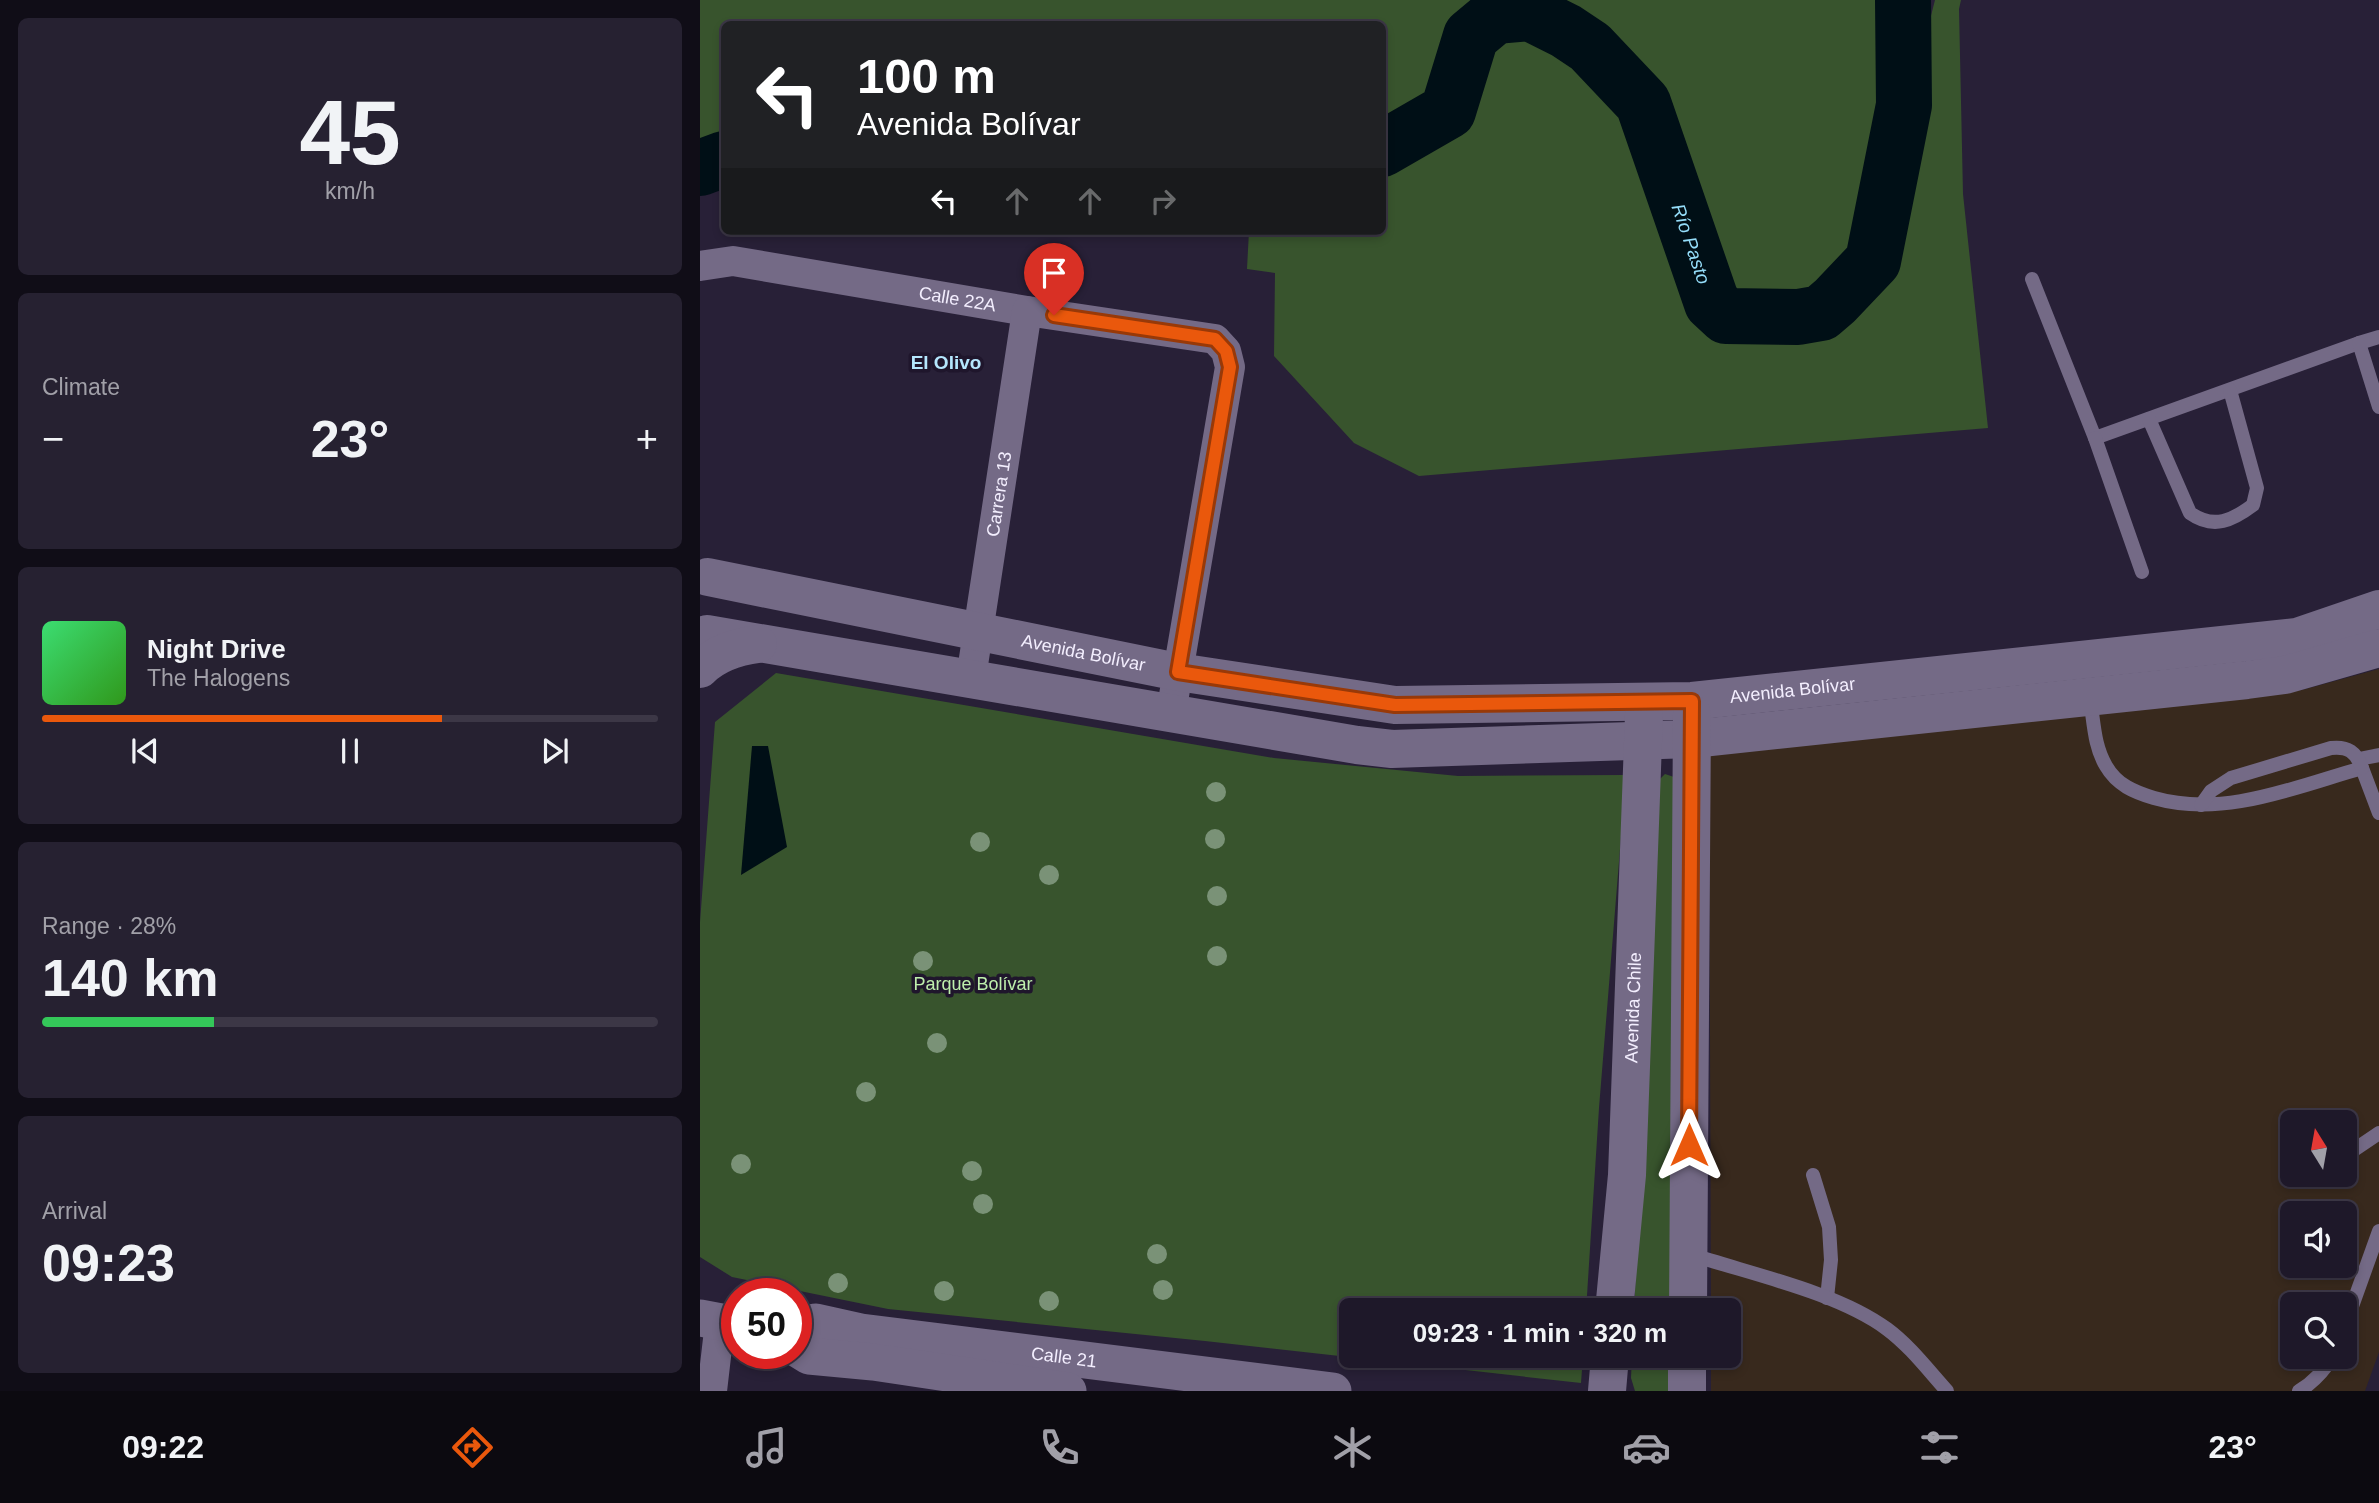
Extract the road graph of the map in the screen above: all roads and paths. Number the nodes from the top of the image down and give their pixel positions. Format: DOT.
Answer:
graph roads {
  1 [pos="700,266"];
  2 [pos="2032,279"];
  3 [pos="1027,311"];
  4 [pos="2379,337"];
  5 [pos="2359,343"];
  6 [pos="2230,390"];
  7 [pos="2379,407"];
  8 [pos="2149,419"];
  9 [pos="2095,438"];
  10 [pos="2142,572"];
  11 [pos="704,575"];
  12 [pos="2379,609"];
  13 [pos="979,633"];
  14 [pos="702,647"];
  15 [pos="2379,648"];
  16 [pos="1178,672"];
  17 [pos="971,678"];
  18 [pos="2090,696"];
  19 [pos="1692,701"];
  20 [pos="1644,703"];
  21 [pos="1171,713"];
  22 [pos="1692,739"];
  23 [pos="1645,742"];
  24 [pos="2379,755"];
  25 [pos="2360,763"];
  26 [pos="2201,805"];
  27 [pos="2379,813"];
  28 [pos="2379,1133"];
  29 [pos="2357,1148"];
  30 [pos="1813,1175"];
  31 [pos="2379,1231"];
  32 [pos="1688,1254"];
  33 [pos="2357,1292"];
  34 [pos="1615,1298"];
  35 [pos="1688,1298"];
  36 [pos="1827,1298"];
  37 [pos="714,1319"];
  38 [pos="812,1323"];
  39 [pos="812,1356"];
  40 [pos="1609,1368"];
  41 [pos="1687,1368"];
  42 [pos="2323,1369"];
  43 [pos="712,1391"];
  44 [pos="1068,1391"];
  45 [pos="1333,1391"];
  46 [pos="1607,1391"];
  47 [pos="1687,1391"];
  48 [pos="1947,1391"];
  49 [pos="2299,1391"];
  1 -- 3 [label="street, Calle 22A"];
  2 -- 9 [label="lane"];
  3 -- 13 [label="street, Carrera 13"];
  3 -- 16 [label="street, Calle 22A"];
  4 -- 5 [label="lane"];
  5 -- 6 [label="lane"];
  5 -- 7 [label="lane"];
  6 -- 8 [label="lane"];
  6 -- 8 [label="lane"];
  8 -- 9 [label="lane"];
  9 -- 10 [label="lane"];
  11 -- 13 [label="main road, Avenida Bolívar"];
  11 -- 14 [label="main road"];
  12 -- 19 [label="main road, Avenida Bolívar"];
  13 -- 16 [label="main road, Avenida Bolívar"];
  13 -- 17 [label="street, Carrera 13"];
  14 -- 17 [label="main road"];
  15 -- 18 [label="main road"];
  16 -- 20 [label="main road, Avenida Bolívar"];
  16 -- 21 [label="street"];
  17 -- 21 [label="main road"];
  18 -- 22 [label="main road"];
  18 -- 26 [label="lane"];
  19 -- 20 [label="main road, Avenida Bolívar"];
  19 -- 22 [label="main road"];
  20 -- 23 [label="main road, Avenida Chile"];
  21 -- 23 [label="main road"];
  22 -- 23 [label="main road"];
  22 -- 32 [label="main road"];
  23 -- 34 [label="main road, Avenida Chile"];
  24 -- 25 [label="lane"];
  25 -- 26 [label="lane"];
  25 -- 26 [label="lane"];
  25 -- 27 [label="lane"];
  28 -- 29 [label="lane"];
  30 -- 36 [label="lane"];
  31 -- 33 [label="lane"];
  32 -- 35 [label="main road"];
  32 -- 36 [label="lane"];
  36 -- 48 [label="lane"];
  37 -- 43 [label="street"];
  38 -- 45 [label="street, Calle 21"];
  39 -- 44 [label="street, Calle 21"];
  40 -- 46 [label="main road"];
  41 -- 47 [label="main road"];
  42 -- 49 [label="lane"];
}
